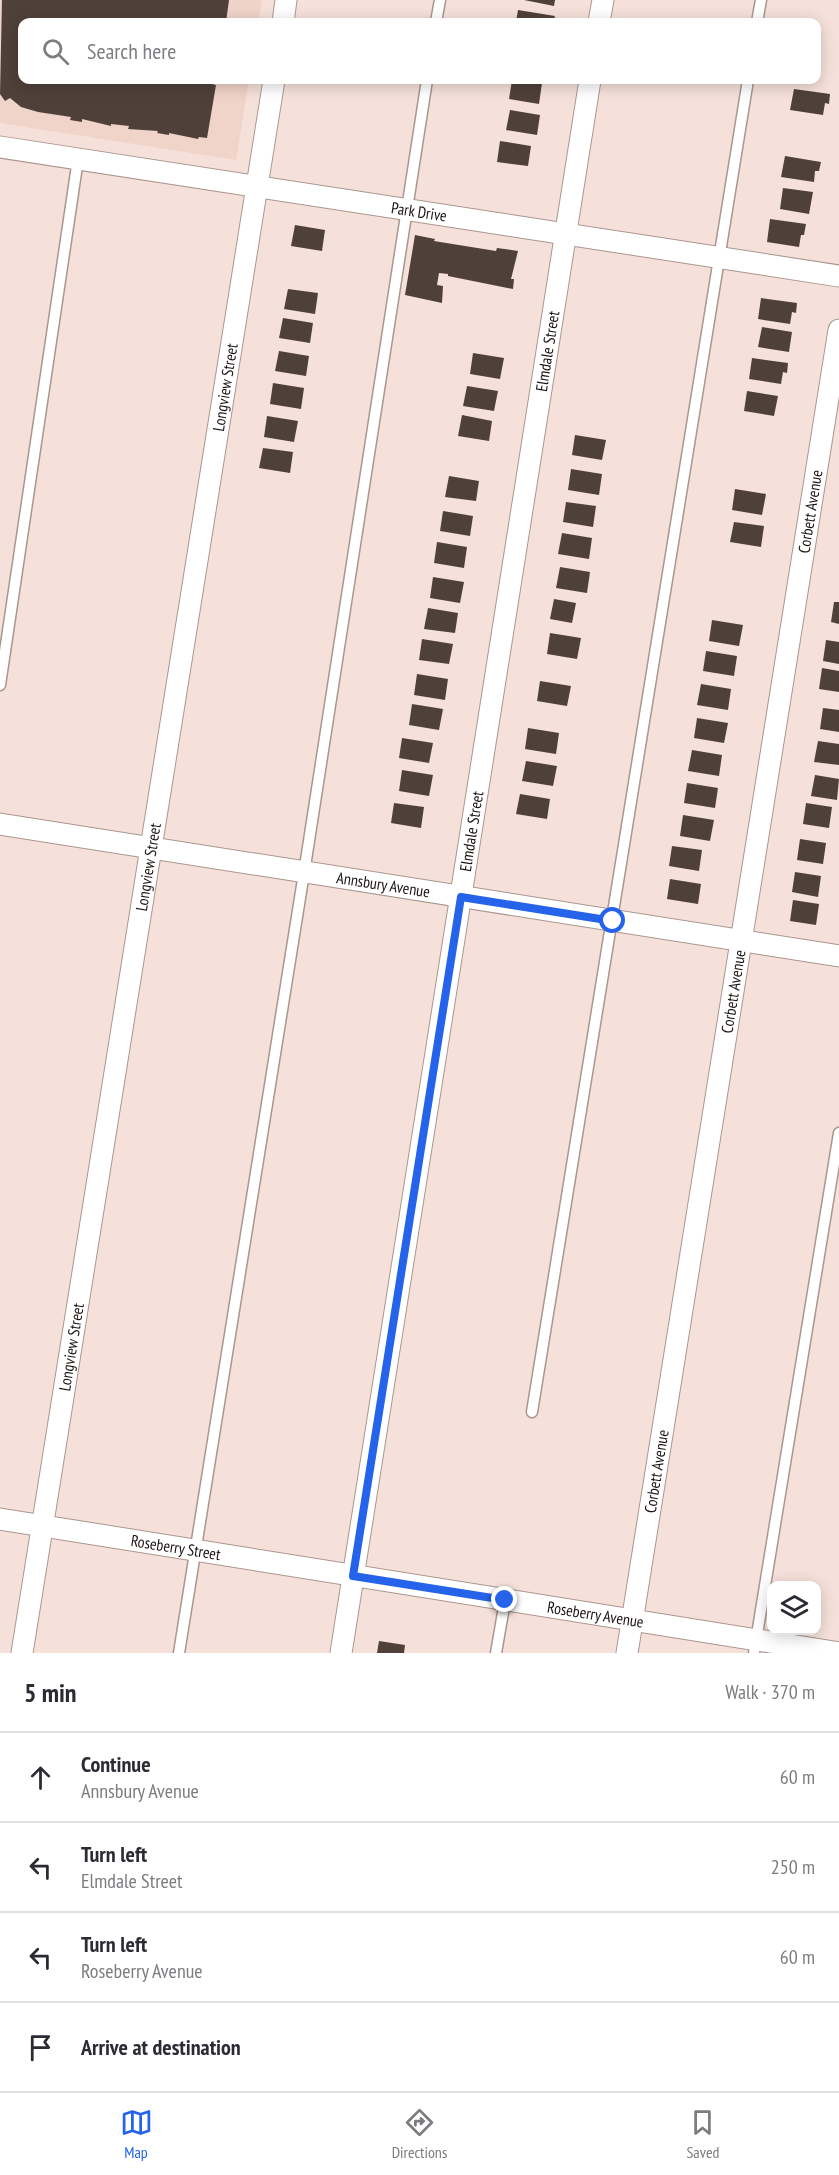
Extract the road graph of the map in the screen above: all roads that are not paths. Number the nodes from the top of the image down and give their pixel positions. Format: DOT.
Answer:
graph roads {
  1 [pos="286,0"];
  2 [pos="440,0"];
  3 [pos="603,0"];
  4 [pos="761,0"];
  5 [pos="284,18"];
  6 [pos="437,18"];
  7 [pos="600,18"];
  8 [pos="758,18"];
  9 [pos="273,84"];
  10 [pos="426,84"];
  11 [pos="589,84"];
  12 [pos="747,84"];
  13 [pos="0,147"];
  14 [pos="78,159"];
  15 [pos="256,187"];
  16 [pos="406,210"];
  17 [pos="566,234"];
  18 [pos="720,258"];
  19 [pos="839,276"];
  20 [pos="839,330"];
  21 [pos="0,686"];
  22 [pos="0,824"];
  23 [pos="150,848"];
  24 [pos="304,873"];
  25 [pos="461,897"];
  26 [pos="613,921"];
  27 [pos="742,941"];
  28 [pos="839,956"];
  29 [pos="839,1133"];
  30 [pos="532,1412"];
  31 [pos="0,1519"];
  32 [pos="42,1526"];
  33 [pos="195,1551"];
  34 [pos="353,1576"];
  35 [pos="505,1600"];
  36 [pos="632,1620"];
  37 [pos="755,1647"];
  38 [pos="22,1653"];
  39 [pos="179,1653"];
  40 [pos="341,1653"];
  41 [pos="496,1653"];
  42 [pos="627,1653"];
  43 [pos="839,1653"];
  1 -- 5 [label="street"];
  2 -- 6 [label="lane"];
  3 -- 7 [label="street"];
  4 -- 8 [label="lane"];
  9 -- 15 [label="street, Longview Street"];
  10 -- 16 [label="lane"];
  11 -- 17 [label="street, Elmdale Street"];
  12 -- 18 [label="lane"];
  13 -- 14 [label="street, Park Drive"];
  14 -- 15 [label="street, Park Drive"];
  14 -- 21 [label="lane"];
  15 -- 16 [label="street, Park Drive"];
  15 -- 23 [label="street, Longview Street"];
  16 -- 17 [label="street, Park Drive"];
  16 -- 24 [label="lane"];
  17 -- 18 [label="street, Park Drive"];
  17 -- 25 [label="street, Elmdale Street"];
  18 -- 19 [label="street, Park Drive"];
  18 -- 26 [label="lane"];
  20 -- 27 [label="street, Corbett Avenue"];
  22 -- 23 [label="street, Annsbury Avenue"];
  23 -- 24 [label="street, Annsbury Avenue"];
  23 -- 32 [label="street, Longview Street"];
  24 -- 25 [label="street, Annsbury Avenue"];
  24 -- 33 [label="lane"];
  25 -- 26 [label="street, Annsbury Avenue"];
  25 -- 34 [label="street, Elmdale Street"];
  26 -- 27 [label="street, Annsbury Avenue"];
  26 -- 30 [label="lane"];
  27 -- 28 [label="street, Annsbury Avenue"];
  27 -- 36 [label="street, Corbett Avenue"];
  29 -- 37 [label="lane"];
  31 -- 32 [label="street, Roseberry Street"];
  32 -- 33 [label="street, Roseberry Street"];
  32 -- 38 [label="street, Longview Street"];
  33 -- 34 [label="street, Roseberry Street"];
  33 -- 39 [label="lane"];
  34 -- 35 [label="street, Roseberry Avenue"];
  34 -- 40 [label="street, Elmdale Street"];
  35 -- 36 [label="street, Roseberry Avenue"];
  35 -- 41 [label="lane"];
  36 -- 37 [label="street, Roseberry Avenue"];
  36 -- 42 [label="street, Corbett Avenue"];
  37 -- 43 [label="street, Roseberry Avenue"];
}
